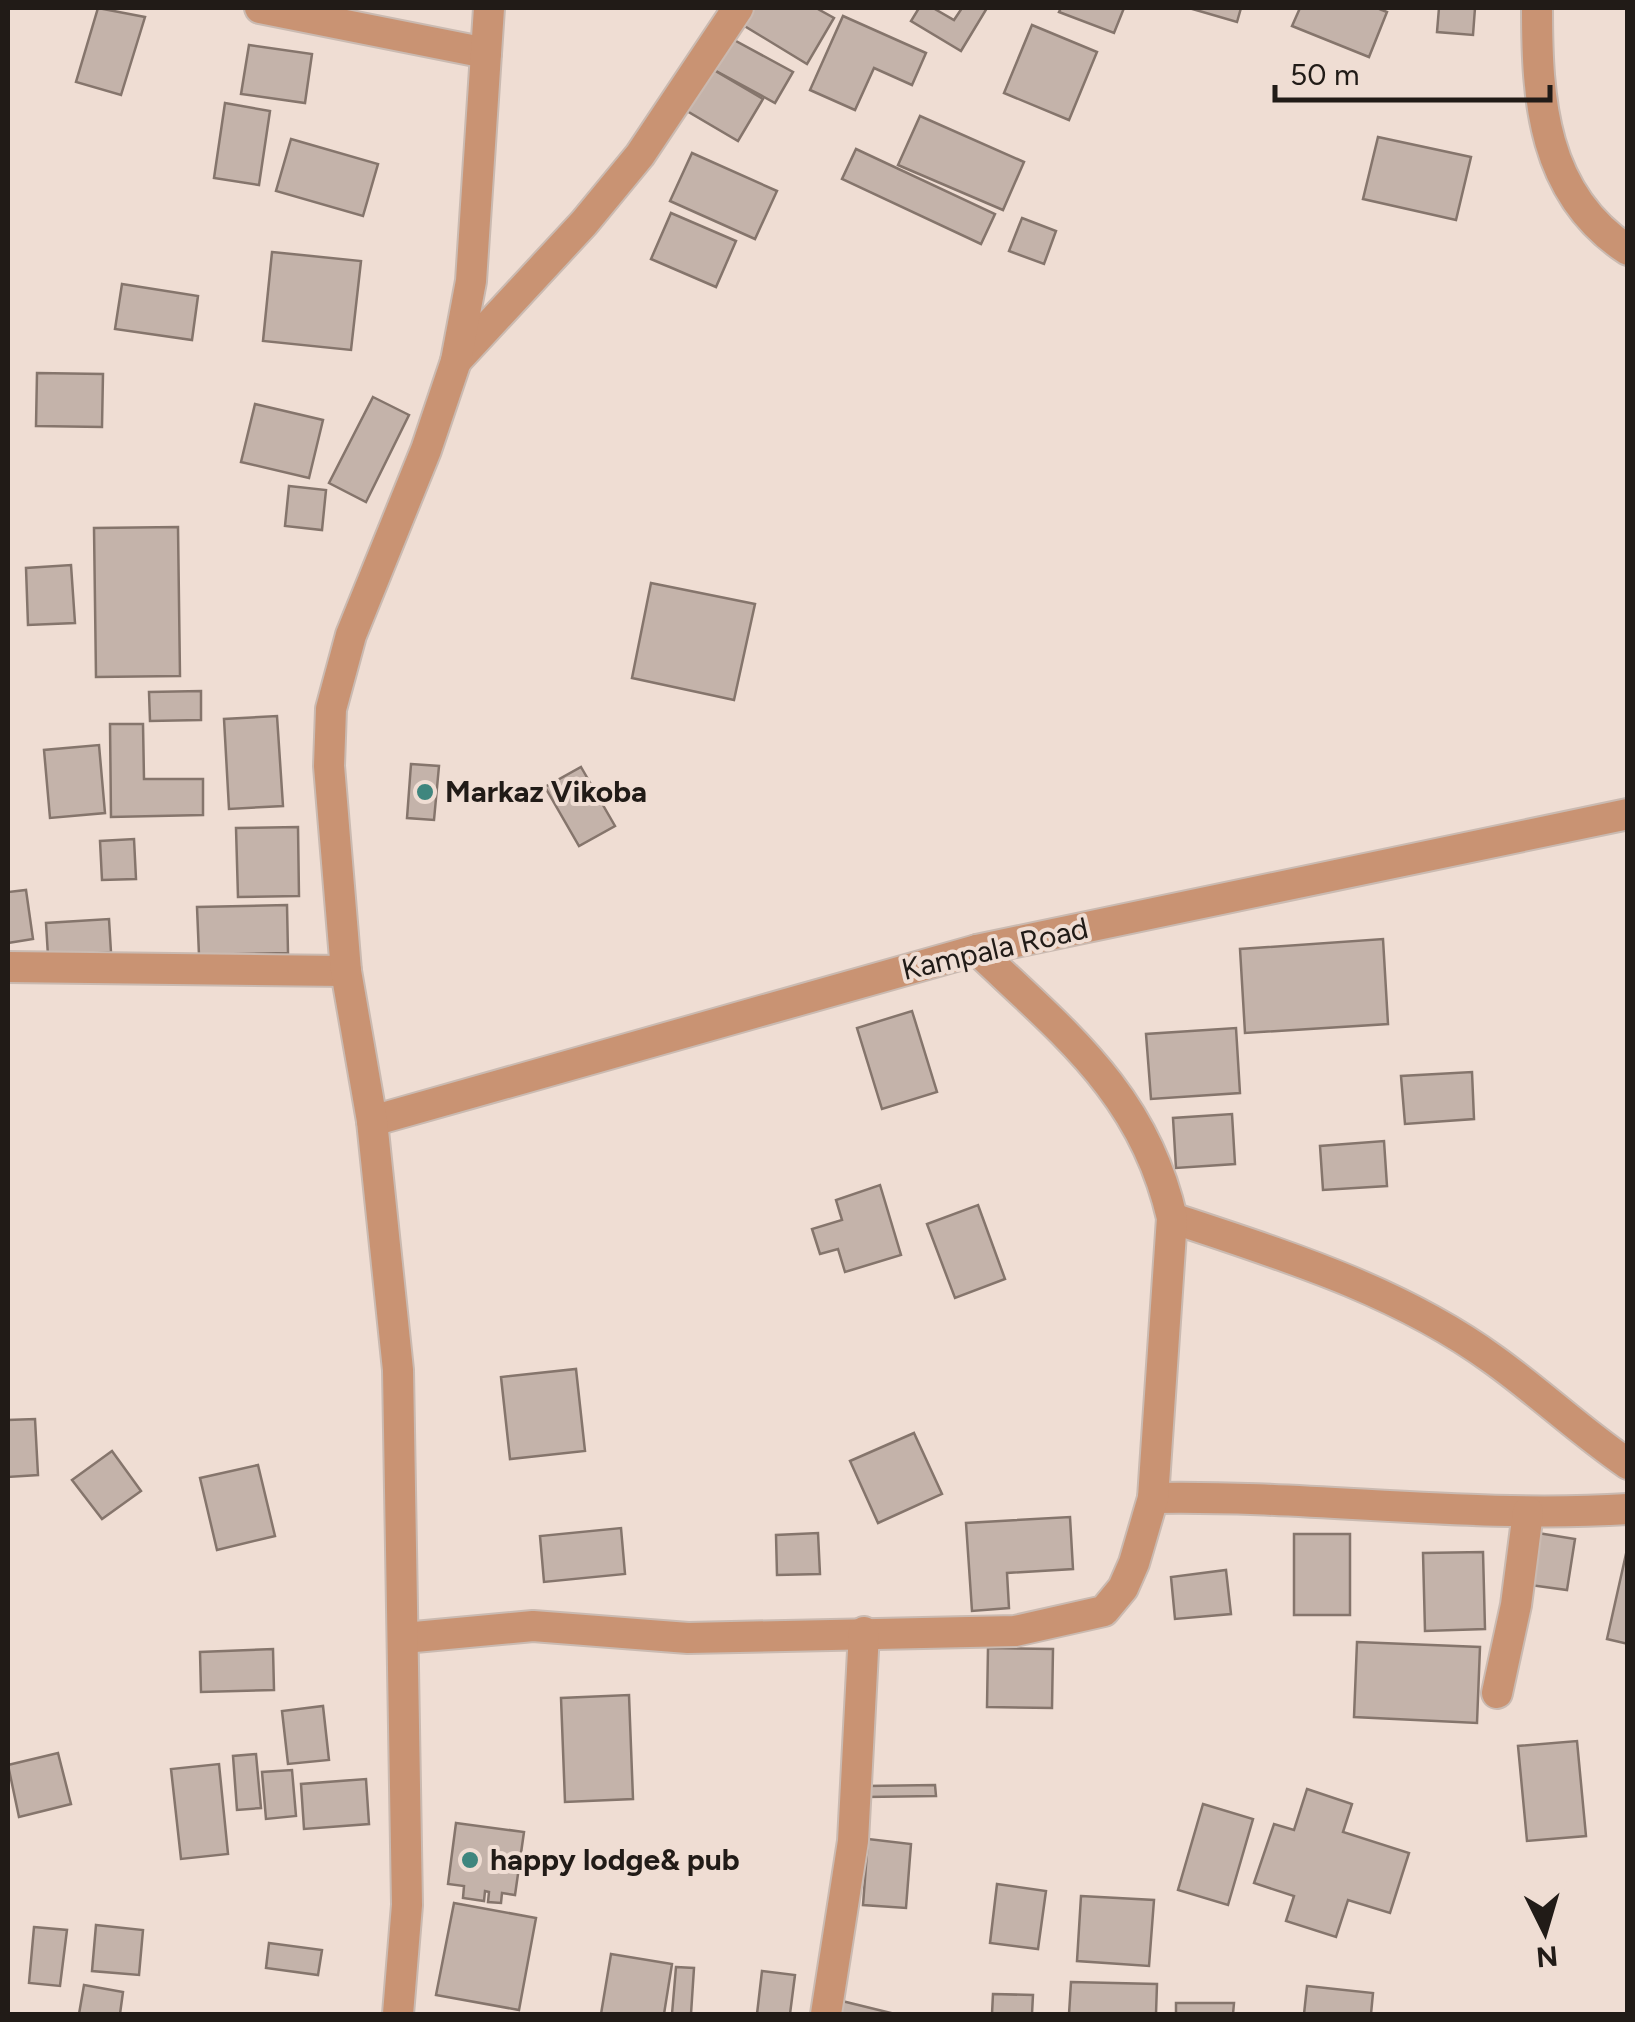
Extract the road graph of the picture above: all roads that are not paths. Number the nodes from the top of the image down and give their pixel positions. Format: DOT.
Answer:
graph roads {
  1 [pos="260,8"];
  2 [pos="489,8"];
  3 [pos="738,8"];
  4 [pos="1537,8"];
  5 [pos="486,53"];
  6 [pos="1628,250"];
  7 [pos="456,361"];
  8 [pos="1628,814"];
  9 [pos="978,950"];
  10 [pos="8,967"];
  11 [pos="346,971"];
  12 [pos="372,1121"];
  13 [pos="1172,1218"];
  14 [pos="1628,1464"];
  15 [pos="1153,1498"];
  16 [pos="1628,1509"];
  17 [pos="1528,1512"];
  18 [pos="864,1632"];
  19 [pos="404,1638"];
  20 [pos="1497,1692"];
  21 [pos="398,2014"];
  22 [pos="826,2014"];
  1 -- 5 [label="street"];
  2 -- 5 [label="street"];
  3 -- 7 [label="street"];
  4 -- 6 [label="street"];
  5 -- 7 [label="street"];
  7 -- 11 [label="street"];
  8 -- 9 [label="street, Kampala Road"];
  9 -- 12 [label="street, Kampala Road"];
  9 -- 13 [label="street"];
  10 -- 11 [label="street"];
  11 -- 12 [label="street"];
  12 -- 19 [label="street"];
  13 -- 14 [label="street"];
  13 -- 15 [label="street"];
  15 -- 17 [label="street"];
  15 -- 18 [label="street"];
  16 -- 17 [label="street"];
  17 -- 20 [label="street"];
  18 -- 19 [label="street"];
  18 -- 22 [label="street"];
  19 -- 21 [label="street"];
}
